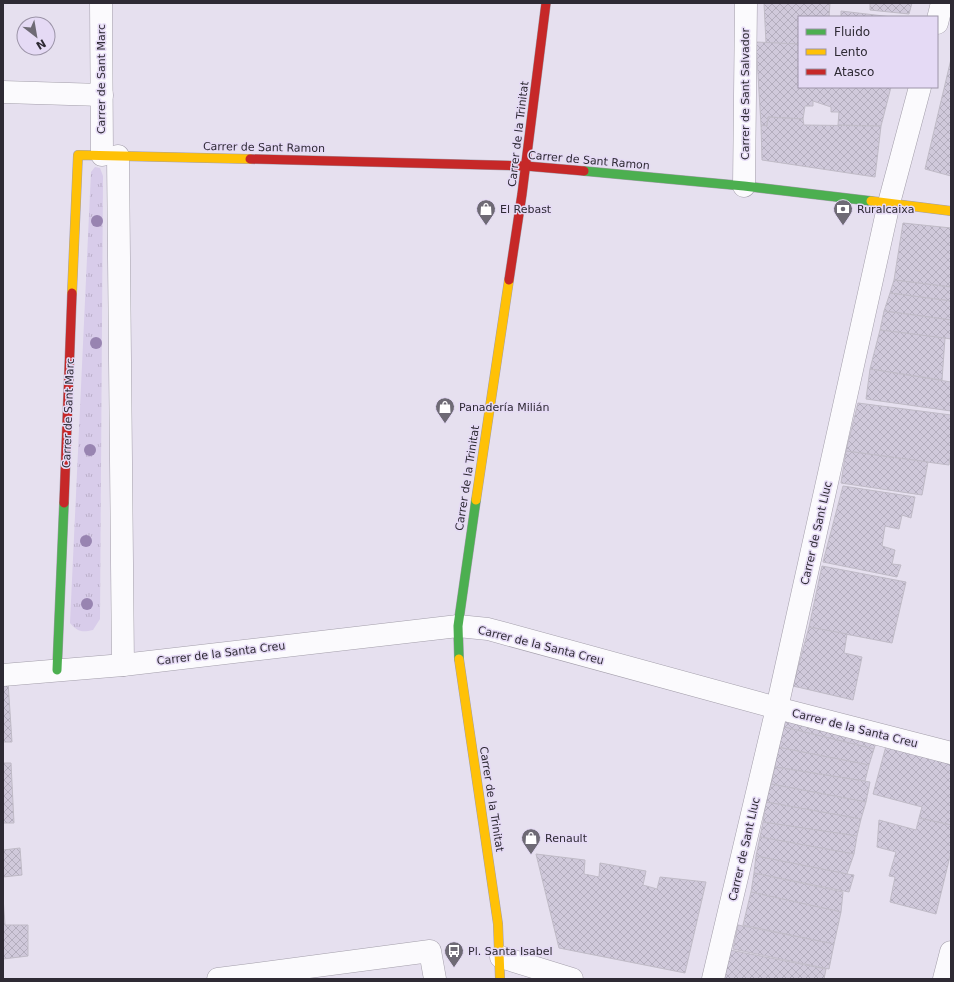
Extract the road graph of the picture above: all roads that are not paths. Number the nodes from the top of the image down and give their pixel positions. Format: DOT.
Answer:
graph roads {
  1 [pos="101,3"];
  2 [pos="546,3"];
  3 [pos="746,3"];
  4 [pos="942,3"];
  5 [pos="938,19"];
  6 [pos="920,88"];
  7 [pos="3,92"];
  8 [pos="102,95"];
  9 [pos="78,155"];
  10 [pos="110,156"];
  11 [pos="526,166"];
  12 [pos="744,186"];
  13 [pos="889,203"];
  14 [pos="951,211"];
  15 [pos="458,626"];
  16 [pos="123,665"];
  17 [pos="57,670"];
  18 [pos="3,675"];
  19 [pos="777,708"];
  20 [pos="951,753"];
  21 [pos="951,952"];
  22 [pos="501,956"];
  23 [pos="218,979"];
  24 [pos="435,979"];
  25 [pos="500,979"];
  26 [pos="572,979"];
  27 [pos="713,979"];
  28 [pos="944,979"];
  1 -- 8 [label="street, Carrer de Sant Marc"];
  2 -- 11 [label="street, Carrer de la Trinitat"];
  3 -- 12 [label="street, Carrer de Sant Salvador"];
  4 -- 5 [label="street"];
  6 -- 13 [label="street, Carrer de Sant Lluc"];
  7 -- 8 [label="street"];
  8 -- 10 [label="street, Carrer de Sant Marc"];
  9 -- 10 [label="street, Carrer de Sant Ramon"];
  9 -- 17 [label="street, Carrer de Sant Marc"];
  10 -- 11 [label="street, Carrer de Sant Ramon"];
  10 -- 16 [label="street, Carrer de Sant Marc"];
  11 -- 12 [label="street, Carrer de Sant Ramon"];
  11 -- 15 [label="street, Carrer de la Trinitat"];
  12 -- 13 [label="street, Carrer de Sant Ramon"];
  13 -- 14 [label="street, Carrer de Sant Ramon"];
  13 -- 19 [label="street, Carrer de Sant Lluc"];
  15 -- 16 [label="street, Carrer de la Santa Creu"];
  15 -- 19 [label="street, Carrer de la Santa Creu"];
  15 -- 22 [label="street, Carrer de la Trinitat"];
  16 -- 17 [label="street, Carrer de la Santa Creu"];
  17 -- 18 [label="street, Carrer de la Santa Creu"];
  19 -- 20 [label="street, Carrer de la Santa Creu"];
  19 -- 27 [label="street, Carrer de Sant Lluc"];
  21 -- 28 [label="street"];
  22 -- 25 [label="street, Carrer de la Trinitat"];
  22 -- 26 [label="street"];
  23 -- 24 [label="street"];
}
